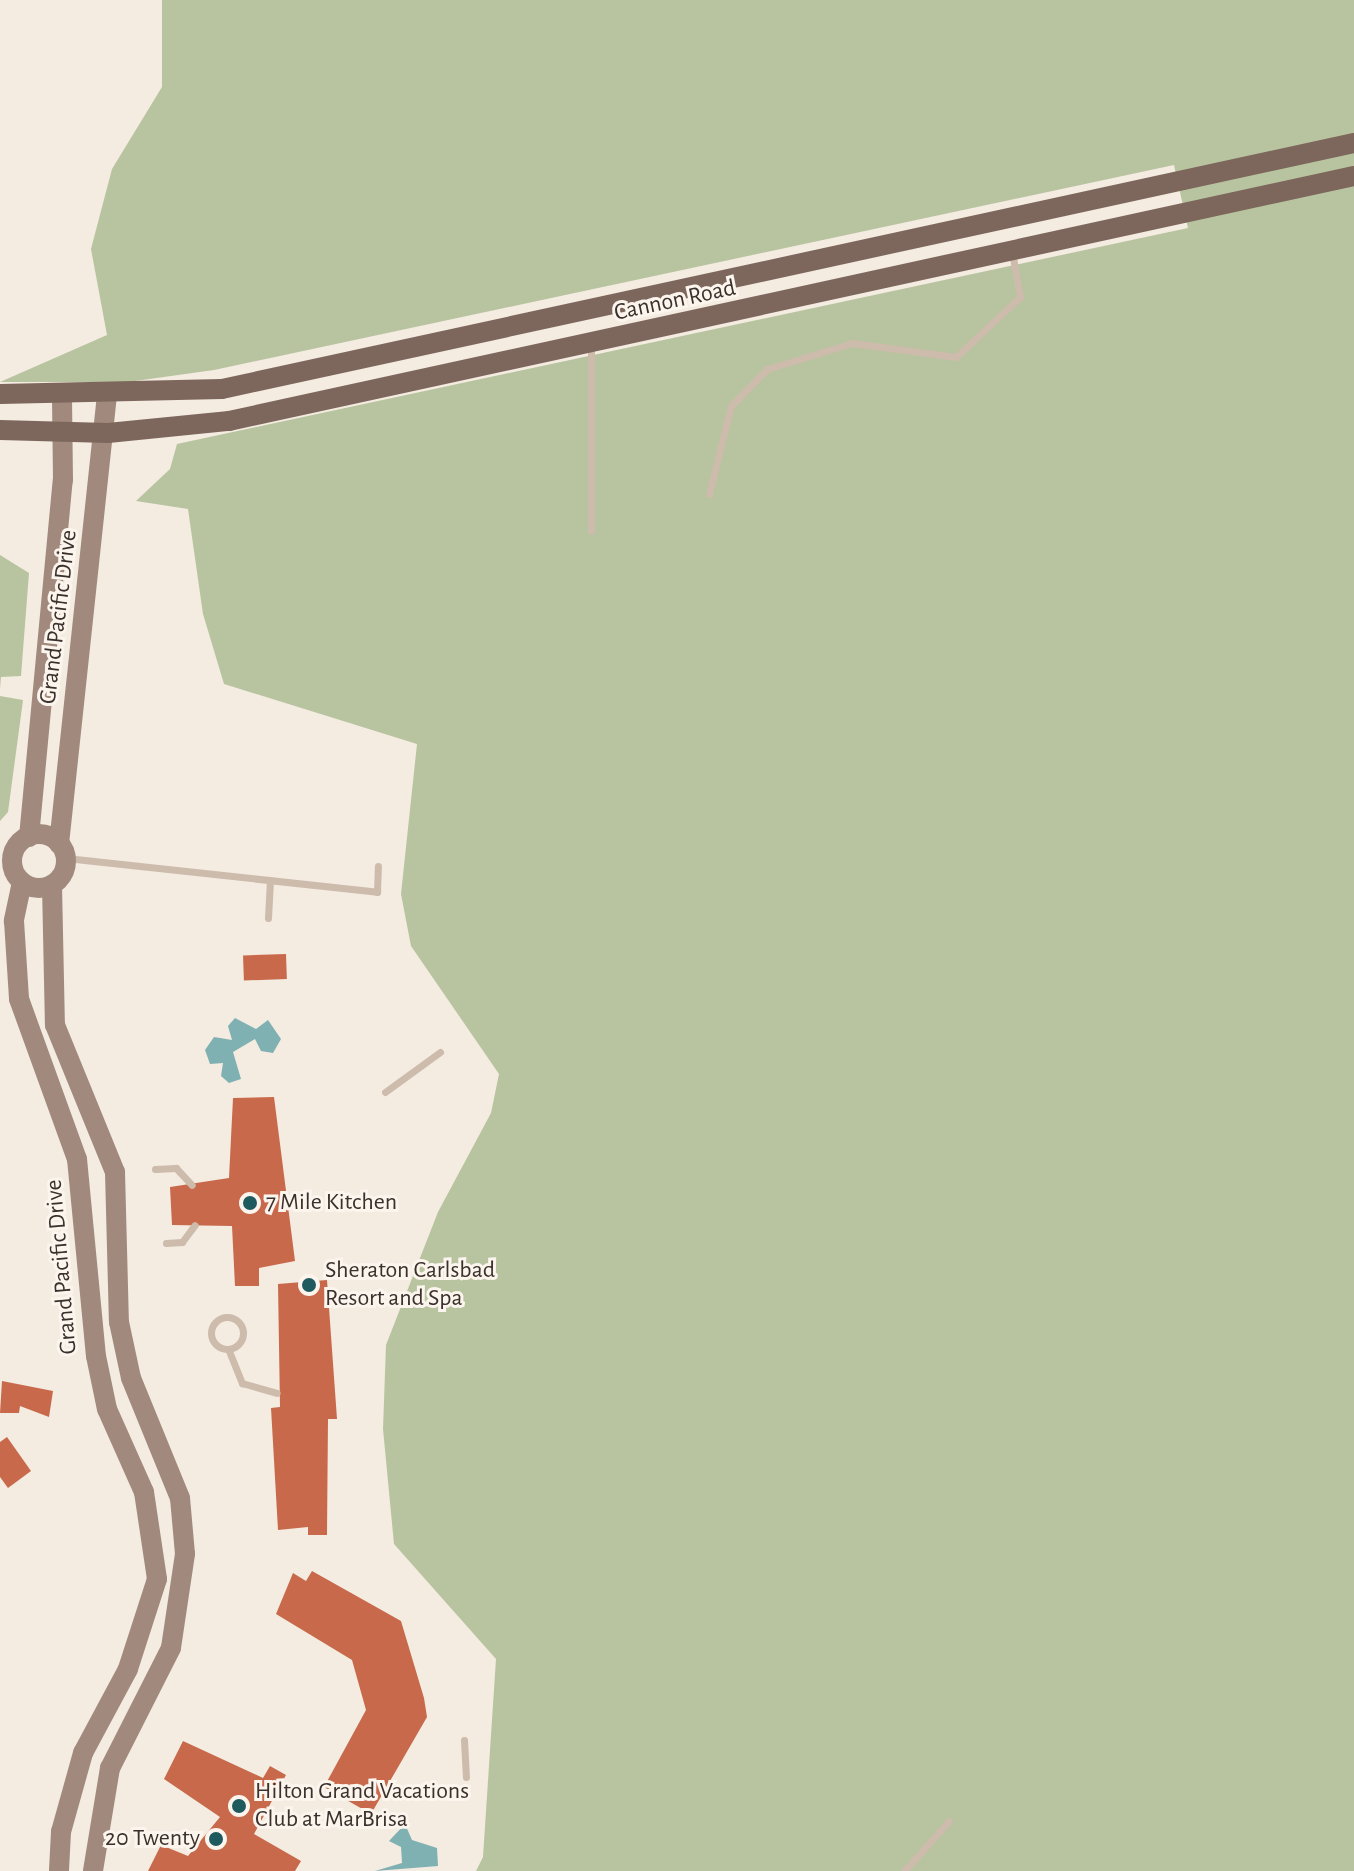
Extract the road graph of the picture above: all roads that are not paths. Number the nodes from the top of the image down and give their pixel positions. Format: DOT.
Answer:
graph roads {
  1 [pos="1354,143"];
  2 [pos="1354,176"];
  3 [pos="1012,252"];
  4 [pos="591,345"];
  5 [pos="0,394"];
  6 [pos="62,397"];
  7 [pos="107,397"];
  8 [pos="0,430"];
  9 [pos="63,433"];
  10 [pos="108,433"];
  11 [pos="709,494"];
  12 [pos="591,531"];
  13 [pos="41,689"];
  14 [pos="76,692"];
  15 [pos="29,837"];
  16 [pos="63,851"];
  17 [pos="378,866"];
  18 [pos="270,880"];
  19 [pos="22,882"];
  20 [pos="52,885"];
  21 [pos="268,918"];
  22 [pos="53,999"];
  23 [pos="21,1004"];
  24 [pos="440,1052"];
  25 [pos="385,1092"];
  26 [pos="109,1148"];
  27 [pos="76,1156"];
  28 [pos="155,1169"];
  29 [pos="192,1185"];
  30 [pos="195,1225"];
  31 [pos="166,1243"];
  32 [pos="229,1351"];
  33 [pos="277,1393"];
  34 [pos="464,1740"];
  35 [pos="466,1777"];
  36 [pos="949,1821"];
  37 [pos="60,1865"];
  38 [pos="94,1866"];
  39 [pos="904,1871"];
  1 -- 7 [label="main road, Cannon Road"];
  2 -- 3 [label="main road, Cannon Road"];
  3 -- 4 [label="main road, Cannon Road"];
  3 -- 11 [label="lane"];
  4 -- 10 [label="main road, Cannon Road"];
  4 -- 12 [label="lane"];
  5 -- 6 [label="main road, Cannon Road"];
  6 -- 7 [label="main road, Cannon Road"];
  6 -- 9 [label="street, Grand Pacific Drive"];
  7 -- 10 [label="street, Grand Pacific Drive"];
  8 -- 9 [label="main road, Cannon Road"];
  9 -- 10 [label="main road, Cannon Road"];
  9 -- 13 [label="street, Grand Pacific Drive"];
  10 -- 14 [label="street, Grand Pacific Drive"];
  13 -- 14 [label="street"];
  13 -- 15 [label="street, Grand Pacific Drive"];
  14 -- 16 [label="street, Grand Pacific Drive"];
  15 -- 16 [label="street"];
  15 -- 19 [label="street, Grand Pacific Drive"];
  16 -- 18 [label="lane"];
  16 -- 20 [label="street"];
  17 -- 18 [label="lane"];
  18 -- 21 [label="lane"];
  19 -- 20 [label="street"];
  19 -- 23 [label="street, Grand Pacific Drive"];
  20 -- 22 [label="street"];
  22 -- 23 [label="street"];
  22 -- 26 [label="street"];
  23 -- 27 [label="street, Grand Pacific Drive"];
  24 -- 25 [label="lane"];
  26 -- 27 [label="street"];
  26 -- 38 [label="street"];
  27 -- 37 [label="street, Grand Pacific Drive"];
  28 -- 29 [label="lane"];
  30 -- 31 [label="lane"];
  32 -- 32 [label="lane"];
  32 -- 33 [label="lane"];
  34 -- 35 [label="lane"];
  36 -- 39 [label="lane"];
  37 -- 38 [label="street"];
}
